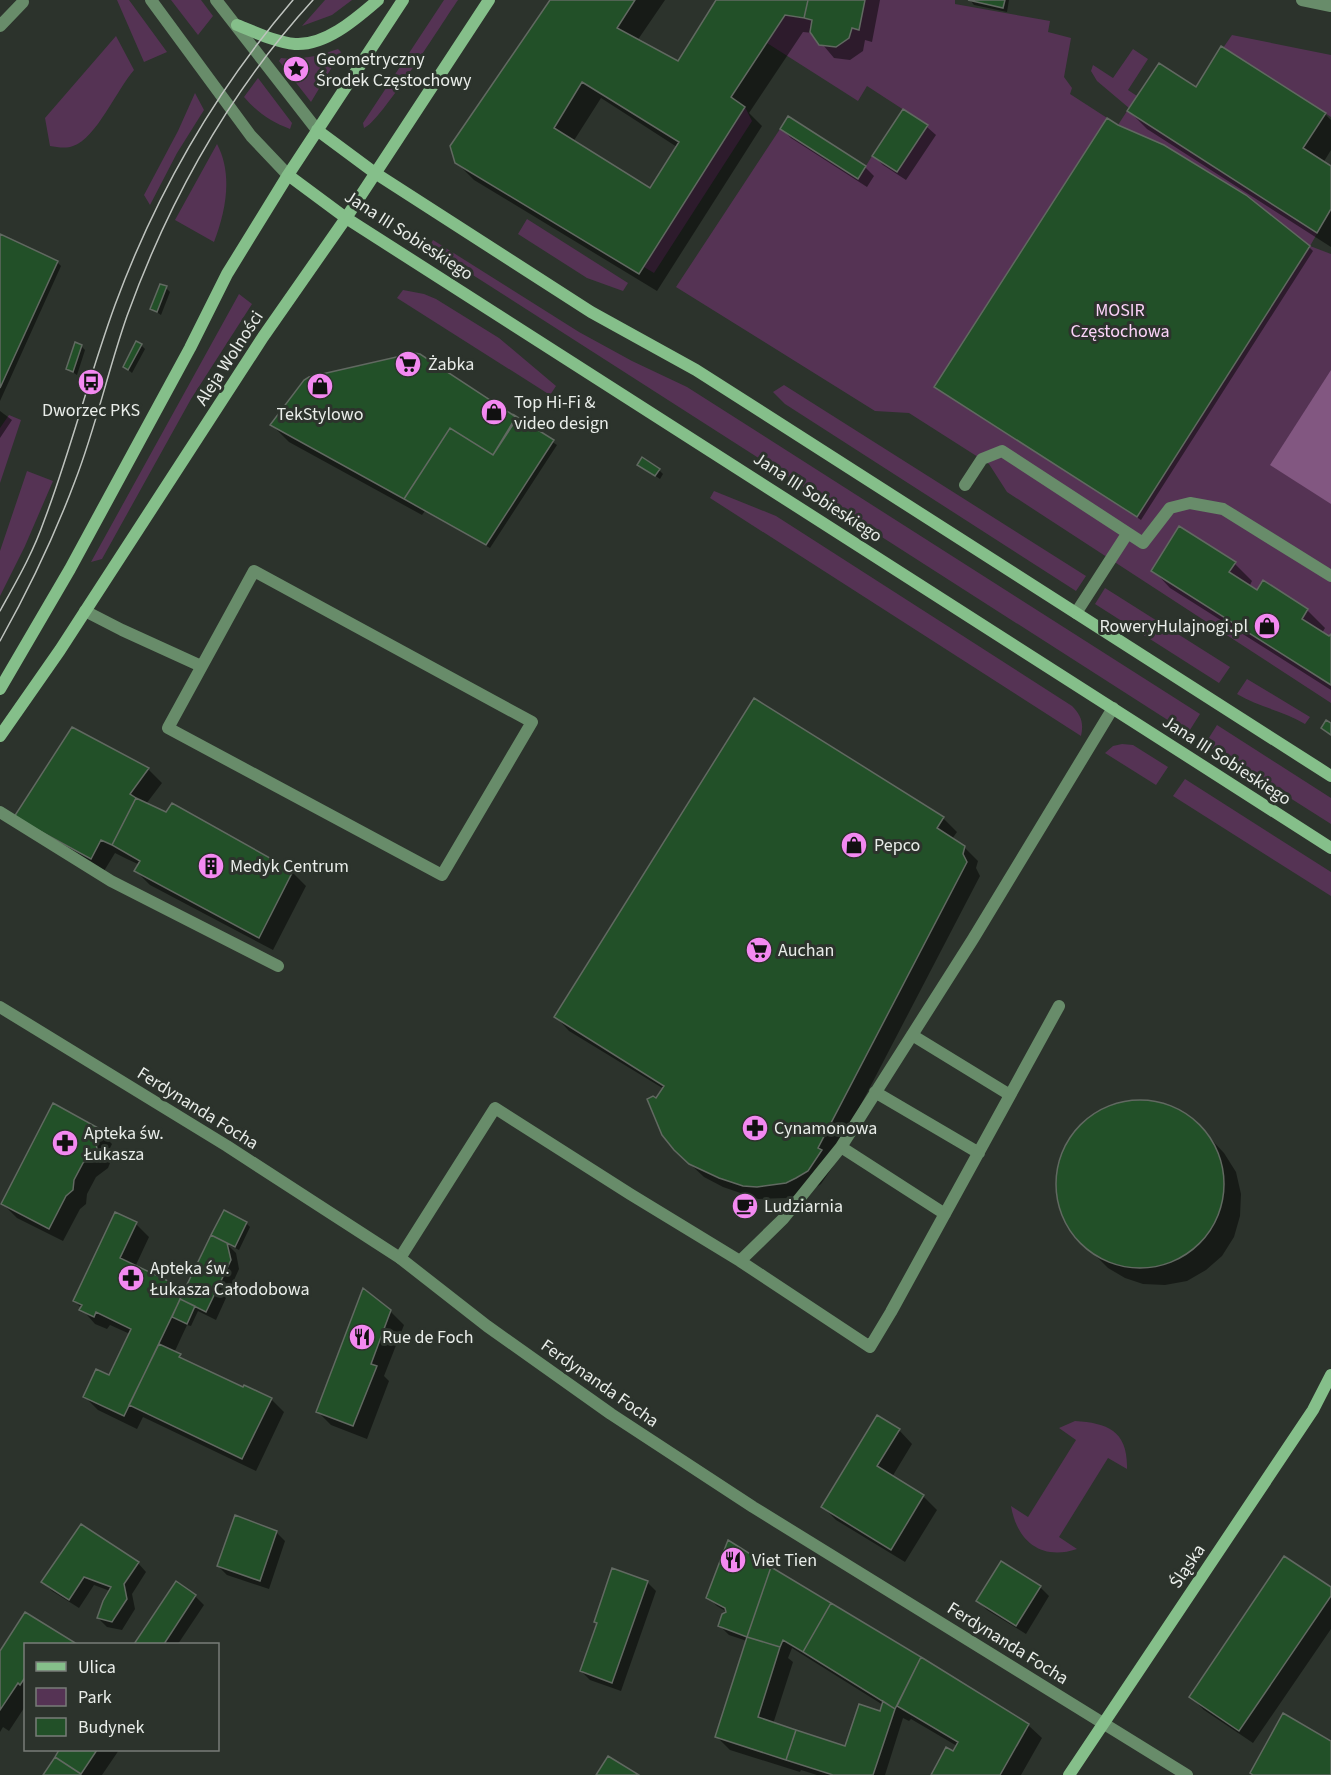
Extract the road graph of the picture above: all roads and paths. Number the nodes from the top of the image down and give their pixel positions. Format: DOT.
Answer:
graph roads {
  1 [pos="151,0"];
  2 [pos="216,0"];
  3 [pos="378,0"];
  4 [pos="403,0"];
  5 [pos="489,0"];
  6 [pos="1302,0"];
  7 [pos="23,2"];
  8 [pos="1331,6"];
  9 [pos="237,25"];
  10 [pos="0,27"];
  11 [pos="317,130"];
  12 [pos="375,173"];
  13 [pos="288,175"];
  14 [pos="346,218"];
  15 [pos="965,485"];
  16 [pos="1127,534"];
  17 [pos="1331,576"];
  18 [pos="85,611"];
  19 [pos="1076,613"];
  20 [pos="201,666"];
  21 [pos="0,689"];
  22 [pos="1113,708"];
  23 [pos="0,736"];
  24 [pos="1331,776"];
  25 [pos="0,812"];
  26 [pos="1331,848"];
  27 [pos="278,966"];
  28 [pos="1059,1006"];
  29 [pos="0,1007"];
  30 [pos="912,1035"];
  31 [pos="875,1092"];
  32 [pos="1010,1095"];
  33 [pos="841,1147"];
  34 [pos="979,1153"];
  35 [pos="945,1214"];
  36 [pos="400,1258"];
  37 [pos="740,1261"];
  38 [pos="1331,1375"];
  39 [pos="1104,1724"];
  40 [pos="1070,1775"];
  41 [pos="1188,1775"];
  1 -- 13 [label="street"];
  2 -- 9 [label="street"];
  3 -- 9 [label="street"];
  4 -- 11 [label="street, Aleja Wolności"];
  5 -- 12 [label="street, Aleja Wolności"];
  6 -- 8 [label="street"];
  7 -- 10 [label="street"];
  9 -- 11 [label="street"];
  11 -- 12 [label="street, Jana III Sobieskiego"];
  11 -- 13 [label="street, Aleja Wolności"];
  12 -- 14 [label="street, Aleja Wolności"];
  12 -- 19 [label="street, Jana III Sobieskiego"];
  13 -- 14 [label="street, Jana III Sobieskiego"];
  13 -- 21 [label="street, Aleja Wolności"];
  14 -- 18 [label="street, Aleja Wolności"];
  14 -- 22 [label="street, Jana III Sobieskiego"];
  15 -- 16 [label="street"];
  16 -- 17 [label="street"];
  16 -- 19 [label="street"];
  18 -- 20 [label="street"];
  18 -- 23 [label="street, Aleja Wolności"];
  19 -- 24 [label="street, Jana III Sobieskiego"];
  20 -- 20 [label="street"];
  22 -- 26 [label="street, Jana III Sobieskiego"];
  22 -- 30 [label="street"];
  25 -- 27 [label="street"];
  28 -- 32 [label="street"];
  29 -- 36 [label="street, Ferdynanda Focha"];
  30 -- 31 [label="street"];
  30 -- 32 [label="street"];
  31 -- 33 [label="street"];
  31 -- 34 [label="street"];
  32 -- 34 [label="street"];
  33 -- 35 [label="street"];
  33 -- 37 [label="street"];
  34 -- 35 [label="street"];
  35 -- 37 [label="street"];
  36 -- 37 [label="street"];
  36 -- 39 [label="street, Ferdynanda Focha"];
  38 -- 39 [label="street, Śląska"];
  39 -- 40 [label="street, Śląska"];
  39 -- 41 [label="street, Ferdynanda Focha"];
}
